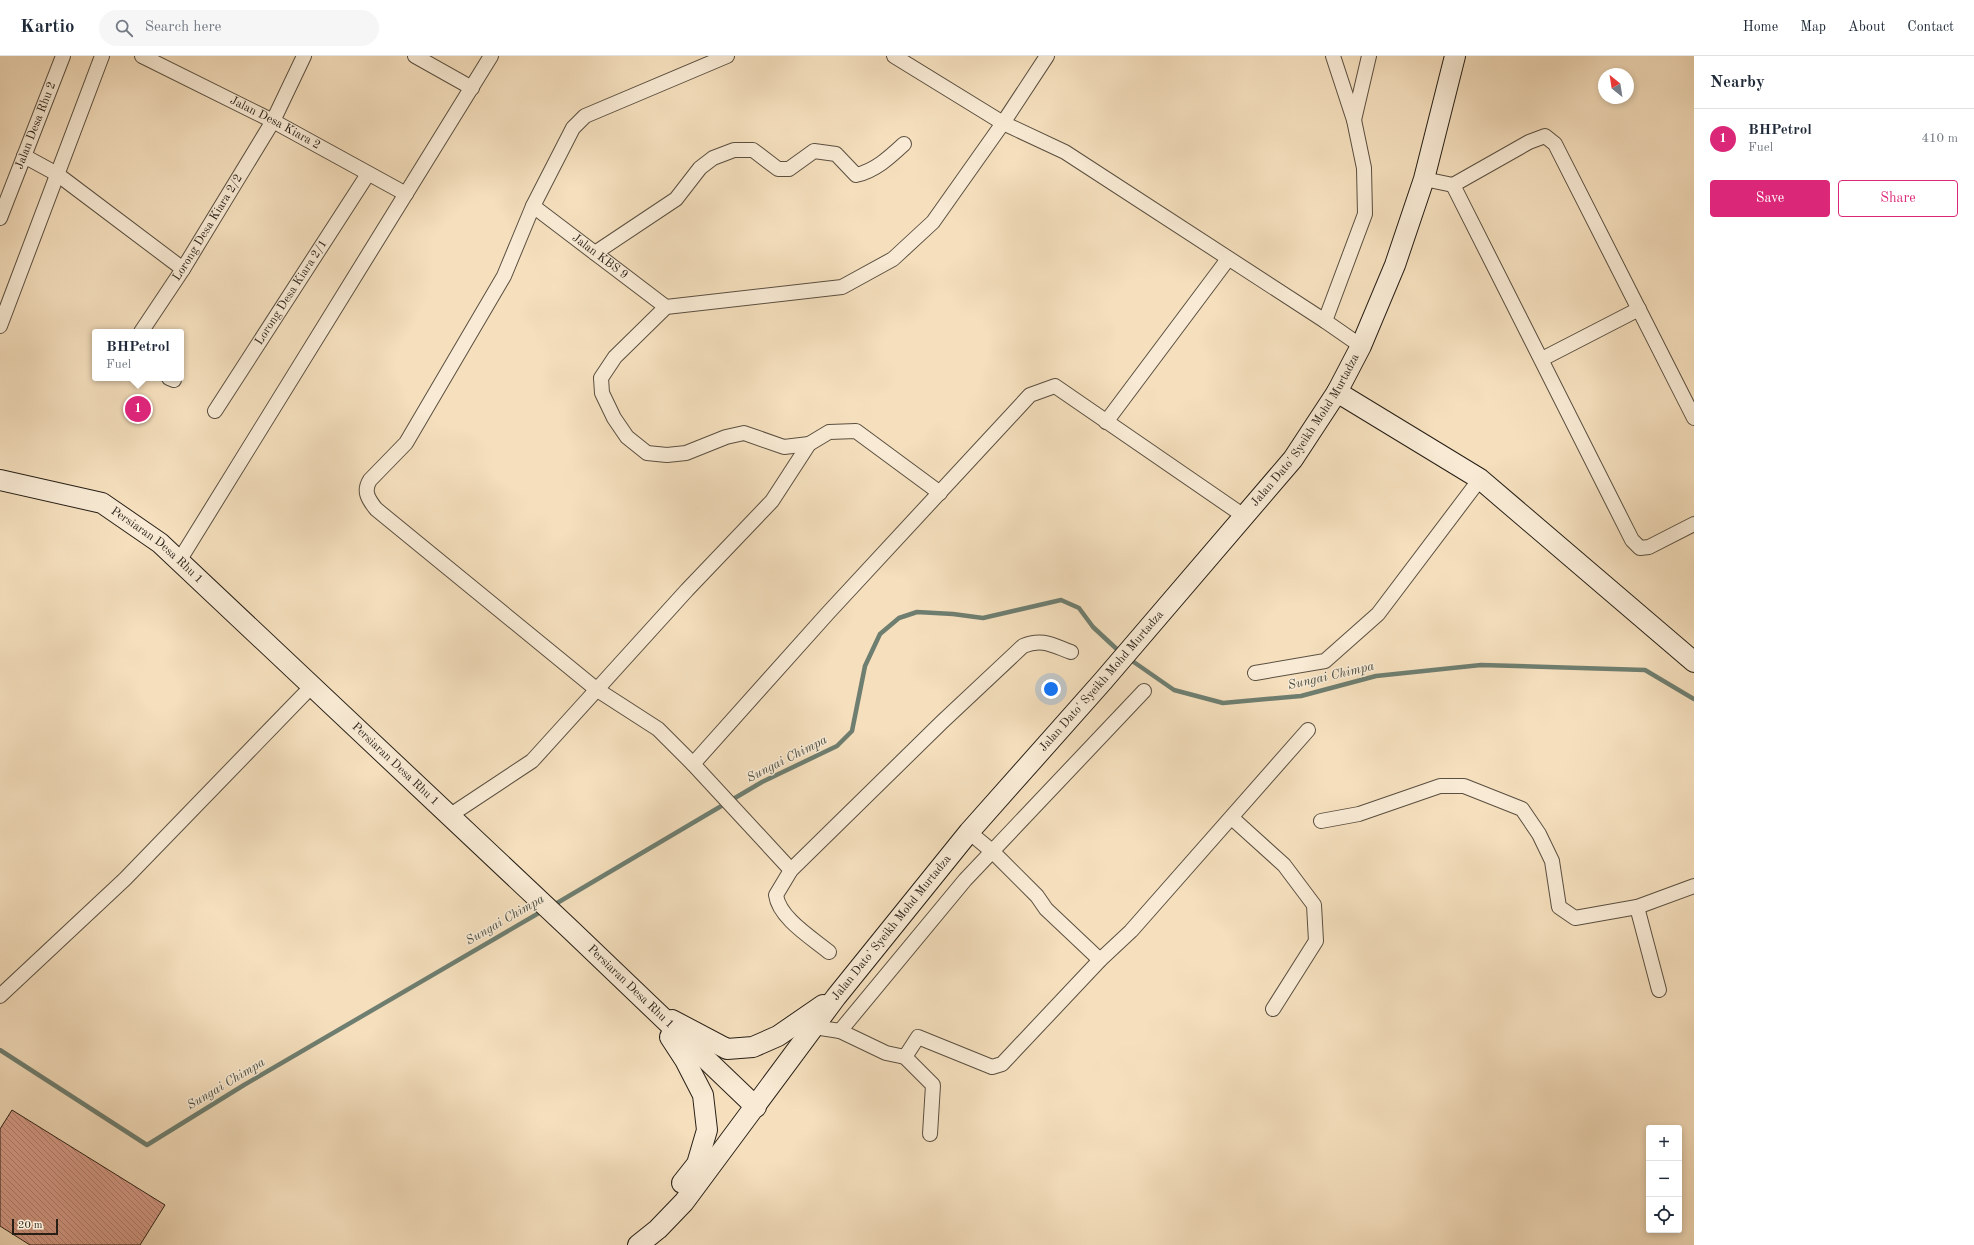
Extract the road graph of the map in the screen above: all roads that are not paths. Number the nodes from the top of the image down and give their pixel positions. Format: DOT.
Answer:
graph roads {
  1 [pos="63,56"];
  2 [pos="102,56"];
  3 [pos="304,56"];
  4 [pos="415,56"];
  5 [pos="491,56"];
  6 [pos="727,56"];
  7 [pos="894,56"];
  8 [pos="1047,56"];
  9 [pos="1333,56"];
  10 [pos="1369,56"];
  11 [pos="1455,56"];
  12 [pos="149,58"];
  13 [pos="472,88"];
  14 [pos="1354,120"];
  15 [pos="273,121"];
  16 [pos="1003,123"];
  17 [pos="904,144"];
  18 [pos="24,156"];
  19 [pos="57,174"];
  20 [pos="368,174"];
  21 [pos="1424,179"];
  22 [pos="1454,185"];
  23 [pos="406,194"];
  24 [pos="533,206"];
  25 [pos="0,218"];
  26 [pos="595,253"];
  27 [pos="1228,259"];
  28 [pos="184,269"];
  29 [pos="666,307"];
  30 [pos="1639,309"];
  31 [pos="1325,321"];
  32 [pos="0,326"];
  33 [pos="143,329"];
  34 [pos="1360,346"];
  35 [pos="1542,359"];
  36 [pos="1337,392"];
  37 [pos="215,411"];
  38 [pos="1694,418"];
  39 [pos="1106,422"];
  40 [pos="809,444"];
  41 [pos="1480,479"];
  42 [pos="0,480"];
  43 [pos="940,493"];
  44 [pos="1244,516"];
  45 [pos="1694,524"];
  46 [pos="179,561"];
  47 [pos="1071,652"];
  48 [pos="1694,662"];
  49 [pos="1255,673"];
  50 [pos="312,686"];
  51 [pos="596,689"];
  52 [pos="1144,691"];
  53 [pos="1308,730"];
  54 [pos="693,764"];
  55 [pos="449,816"];
  56 [pos="1232,818"];
  57 [pos="1322,821"];
  58 [pos="969,832"];
  59 [pos="993,852"];
  60 [pos="791,870"];
  61 [pos="1694,886"];
  62 [pos="1637,906"];
  63 [pos="829,952"];
  64 [pos="1100,960"];
  65 [pos="1659,990"];
  66 [pos="0,996"];
  67 [pos="836,997"];
  68 [pos="1273,1009"];
  69 [pos="653,1010"];
  70 [pos="814,1027"];
  71 [pos="840,1031"];
  72 [pos="905,1057"];
  73 [pos="756,1107"];
  74 [pos="930,1134"];
  75 [pos="624,1245"];
  76 [pos="638,1245"];
  1 -- 18 [label="street, Jalan Desa Rhu 2"];
  2 -- 19 [label="street"];
  3 -- 15 [label="street, Lorong Desa Kiara 2/2"];
  4 -- 13 [label="street"];
  5 -- 13 [label="street"];
  6 -- 24 [label="street"];
  7 -- 16 [label="street"];
  8 -- 16 [label="street"];
  9 -- 14 [label="street"];
  10 -- 14 [label="street"];
  11 -- 21 [label="main road, Jalan Dato' Syeikh Mohd Murtadza"];
  12 -- 15 [label="street, Jalan Desa Kiara 2"];
  13 -- 23 [label="street"];
  14 -- 31 [label="street"];
  15 -- 20 [label="street, Jalan Desa Kiara 2"];
  15 -- 28 [label="street, Lorong Desa Kiara 2/2"];
  16 -- 27 [label="street"];
  16 -- 29 [label="street"];
  17 -- 26 [label="street"];
  18 -- 19 [label="street"];
  18 -- 25 [label="street, Jalan Desa Rhu 2"];
  19 -- 28 [label="street"];
  19 -- 32 [label="street"];
  20 -- 23 [label="street, Jalan Desa Kiara 2"];
  20 -- 37 [label="street, Lorong Desa Kiara 2/1"];
  21 -- 22 [label="street"];
  21 -- 34 [label="main road, Jalan Dato' Syeikh Mohd Murtadza"];
  22 -- 30 [label="street"];
  22 -- 35 [label="street"];
  23 -- 46 [label="street"];
  24 -- 26 [label="street, Jalan KBS 9"];
  24 -- 51 [label="street"];
  26 -- 29 [label="street, Jalan KBS 9"];
  27 -- 31 [label="street"];
  27 -- 39 [label="street"];
  28 -- 33 [label="street, Lorong Desa Kiara 2/2"];
  29 -- 40 [label="street"];
  30 -- 35 [label="street"];
  30 -- 38 [label="street"];
  31 -- 34 [label="street"];
  34 -- 36 [label="main road, Jalan Dato' Syeikh Mohd Murtadza"];
  35 -- 45 [label="street"];
  36 -- 41 [label="main road"];
  36 -- 44 [label="main road, Jalan Dato' Syeikh Mohd Murtadza"];
  39 -- 43 [label="street"];
  39 -- 44 [label="street"];
  40 -- 43 [label="street"];
  40 -- 51 [label="street"];
  41 -- 48 [label="main road"];
  41 -- 49 [label="street"];
  42 -- 46 [label="main road, Persiaran Desa Rhu 1"];
  43 -- 54 [label="street"];
  44 -- 58 [label="main road, Jalan Dato' Syeikh Mohd Murtadza"];
  46 -- 50 [label="main road, Persiaran Desa Rhu 1"];
  47 -- 60 [label="street"];
  50 -- 55 [label="main road, Persiaran Desa Rhu 1"];
  50 -- 66 [label="street"];
  51 -- 54 [label="street"];
  51 -- 55 [label="street"];
  52 -- 59 [label="street"];
  53 -- 56 [label="street"];
  54 -- 60 [label="street"];
  55 -- 69 [label="main road, Persiaran Desa Rhu 1"];
  56 -- 64 [label="street"];
  56 -- 68 [label="street"];
  57 -- 62 [label="street"];
  58 -- 59 [label="street"];
  58 -- 67 [label="main road, Jalan Dato' Syeikh Mohd Murtadza"];
  59 -- 64 [label="street"];
  59 -- 71 [label="street"];
  60 -- 63 [label="street"];
  61 -- 62 [label="street"];
  62 -- 65 [label="street"];
  64 -- 72 [label="street"];
  67 -- 69 [label="main road"];
  67 -- 70 [label="main road, Jalan Dato' Syeikh Mohd Murtadza"];
  69 -- 73 [label="main road, Persiaran Desa Rhu 1"];
  69 -- 75 [label="main road"];
  70 -- 71 [label="street"];
  70 -- 73 [label="main road, Jalan Dato' Syeikh Mohd Murtadza"];
  71 -- 72 [label="street"];
  72 -- 74 [label="street"];
  73 -- 76 [label="main road, Jalan Dato' Syeikh Mohd Murtadza"];
}
